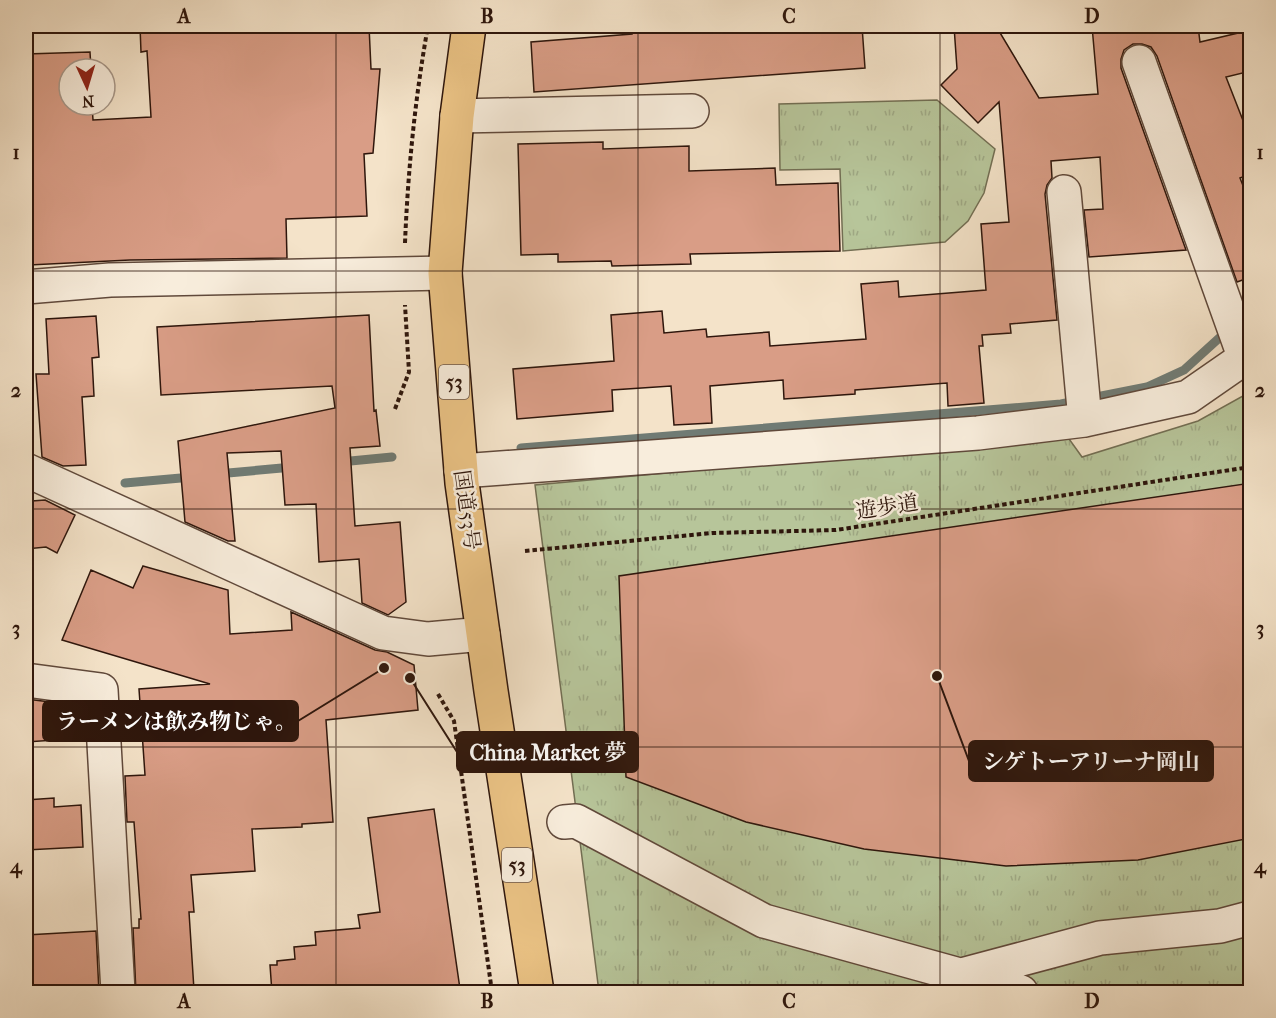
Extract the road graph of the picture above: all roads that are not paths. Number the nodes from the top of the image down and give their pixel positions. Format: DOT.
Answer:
graph roads {
  1 [pos="470,26"];
  2 [pos="1139,62"];
  3 [pos="693,111"];
  4 [pos="457,116"];
  5 [pos="1064,192"];
  6 [pos="445,273"];
  7 [pos="26,287"];
  8 [pos="1241,341"];
  9 [pos="1084,405"];
  10 [pos="26,470"];
  11 [pos="461,471"];
  12 [pos="483,634"];
  13 [pos="26,680"];
  14 [pos="564,822"];
  15 [pos="1251,918"];
  16 [pos="961,975"];
  17 [pos="118,993"];
  18 [pos="537,993"];
  19 [pos="1021,993"];
  1 -- 4 [label="highway, 国道53号 / 53"];
  2 -- 8 [label="street"];
  3 -- 4 [label="street"];
  4 -- 6 [label="highway, 国道53号 / 53"];
  5 -- 9 [label="street"];
  6 -- 7 [label="street"];
  6 -- 11 [label="highway, 国道53号 / 53"];
  8 -- 9 [label="street"];
  9 -- 11 [label="street"];
  10 -- 12 [label="street"];
  11 -- 12 [label="highway, 国道53号 / 53"];
  12 -- 18 [label="highway, 国道53号 / 53"];
  13 -- 17 [label="street"];
  14 -- 16 [label="street"];
  15 -- 16 [label="street"];
  16 -- 19 [label="street"];
}
